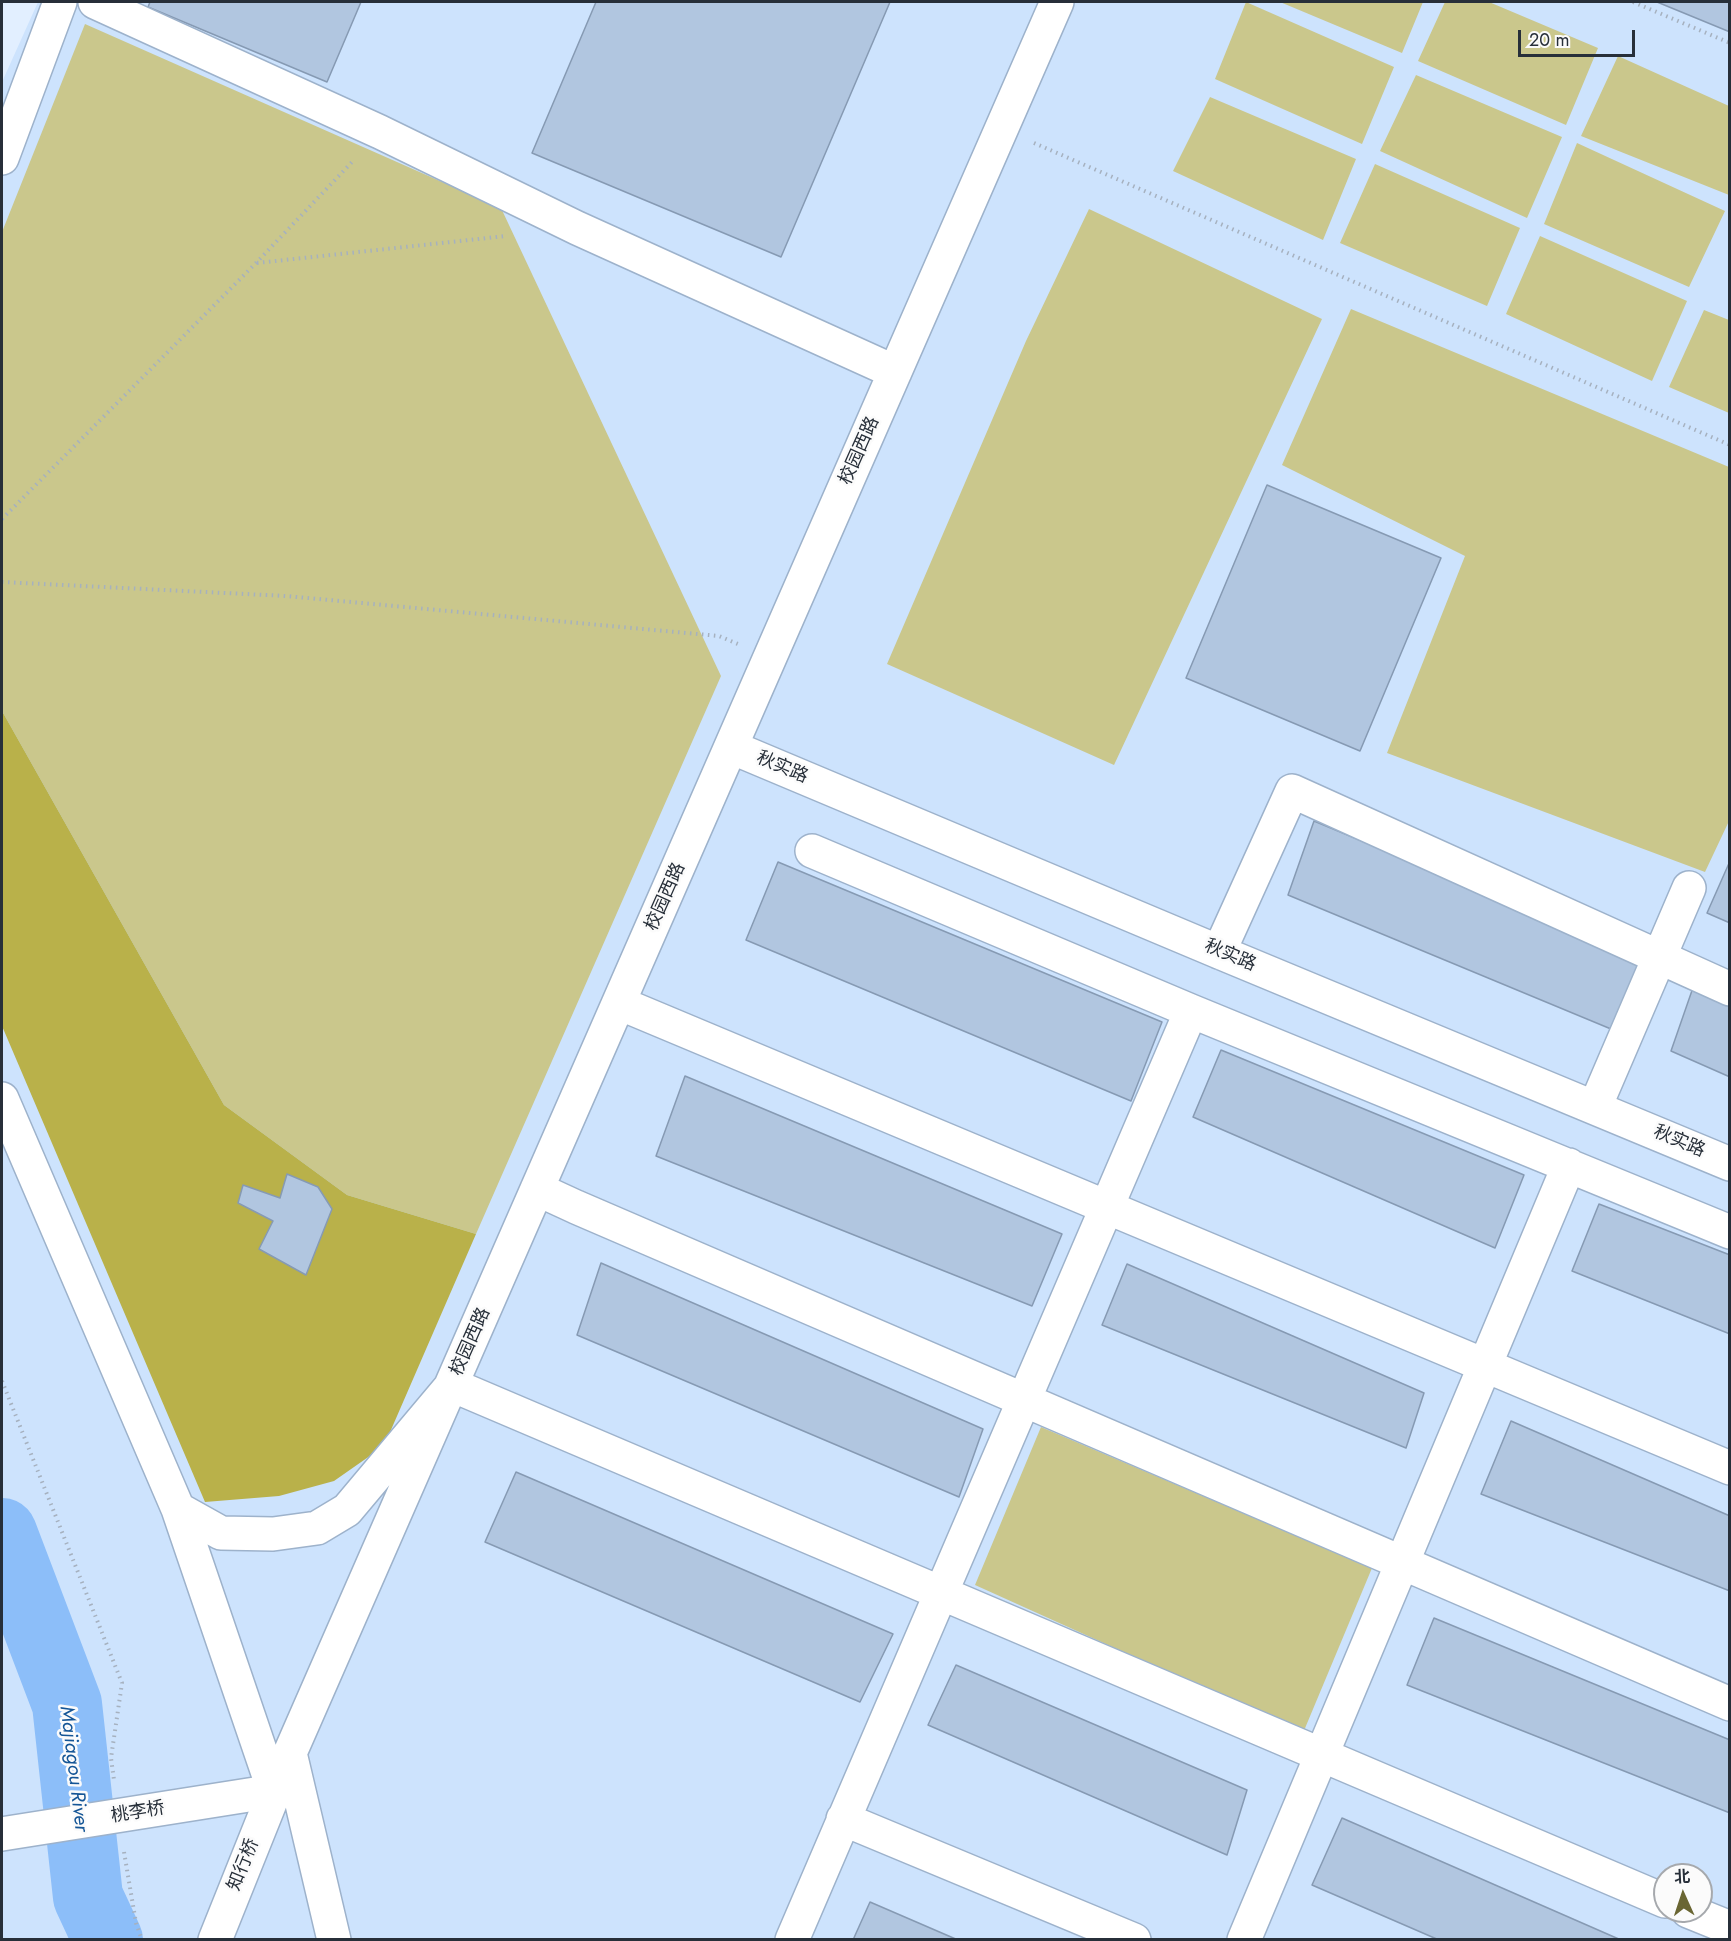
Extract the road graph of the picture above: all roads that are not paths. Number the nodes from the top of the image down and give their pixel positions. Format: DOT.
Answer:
graph roads {
  1 [pos="60,2"];
  2 [pos="95,2"];
  3 [pos="1057,2"];
  4 [pos="2,158"];
  5 [pos="895,372"];
  6 [pos="731,747"];
  7 [pos="812,851"];
  8 [pos="1689,888"];
  9 [pos="1219,952"];
  10 [pos="1659,958"];
  11 [pos="1730,989"];
  12 [pos="619,1003"];
  13 [pos="1191,1011"];
  14 [pos="2,1099"];
  15 [pos="1595,1107"];
  16 [pos="1730,1164"];
  17 [pos="1569,1165"];
  18 [pos="537,1189"];
  19 [pos="1107,1208"];
  20 [pos="1730,1232"];
  21 [pos="1485,1366"];
  22 [pos="452,1385"];
  23 [pos="1024,1399"];
  24 [pos="1730,1468"];
  25 [pos="178,1509"];
  26 [pos="1403,1563"];
  27 [pos="941,1593"];
  28 [pos="1730,1704"];
  29 [pos="290,1753"];
  30 [pos="1322,1755"];
  31 [pos="274,1791"];
  32 [pos="843,1819"];
  33 [pos="2,1834"];
  34 [pos="1653,1896"];
  35 [pos="1713,1922"];
  36 [pos="1730,1929"];
  37 [pos="215,1940"];
  38 [pos="334,1940"];
  39 [pos="792,1940"];
  40 [pos="1134,1940"];
  41 [pos="1244,1940"];
  1 -- 4 [label="street"];
  2 -- 5 [label="street"];
  3 -- 5 [label="street, 校园西路"];
  5 -- 6 [label="street, 校园西路"];
  6 -- 9 [label="street, 秋实路"];
  6 -- 12 [label="street, 校园西路"];
  7 -- 13 [label="street"];
  8 -- 10 [label="street"];
  9 -- 10 [label="street"];
  9 -- 15 [label="street, 秋实路"];
  10 -- 11 [label="street"];
  10 -- 15 [label="street"];
  12 -- 18 [label="street, 校园西路"];
  12 -- 19 [label="street"];
  13 -- 17 [label="street"];
  13 -- 19 [label="street"];
  14 -- 25 [label="street"];
  15 -- 16 [label="street, 秋实路"];
  17 -- 20 [label="street"];
  17 -- 21 [label="street"];
  18 -- 22 [label="street, 校园西路"];
  18 -- 23 [label="street"];
  19 -- 21 [label="street"];
  19 -- 23 [label="street"];
  21 -- 24 [label="street"];
  21 -- 26 [label="street"];
  22 -- 25 [label="street"];
  22 -- 27 [label="street"];
  22 -- 29 [label="street, 校园西路"];
  23 -- 26 [label="street"];
  23 -- 27 [label="street"];
  25 -- 31 [label="street"];
  26 -- 28 [label="street"];
  26 -- 30 [label="street"];
  27 -- 30 [label="street"];
  27 -- 32 [label="street"];
  29 -- 31 [label="street, 校园西路"];
  29 -- 38 [label="street"];
  30 -- 34 [label="street"];
  30 -- 41 [label="street"];
  31 -- 33 [label="street, 桃李桥"];
  31 -- 37 [label="street, 知行桥"];
  32 -- 39 [label="street"];
  32 -- 40 [label="street"];
  35 -- 36 [label="street"];
}
